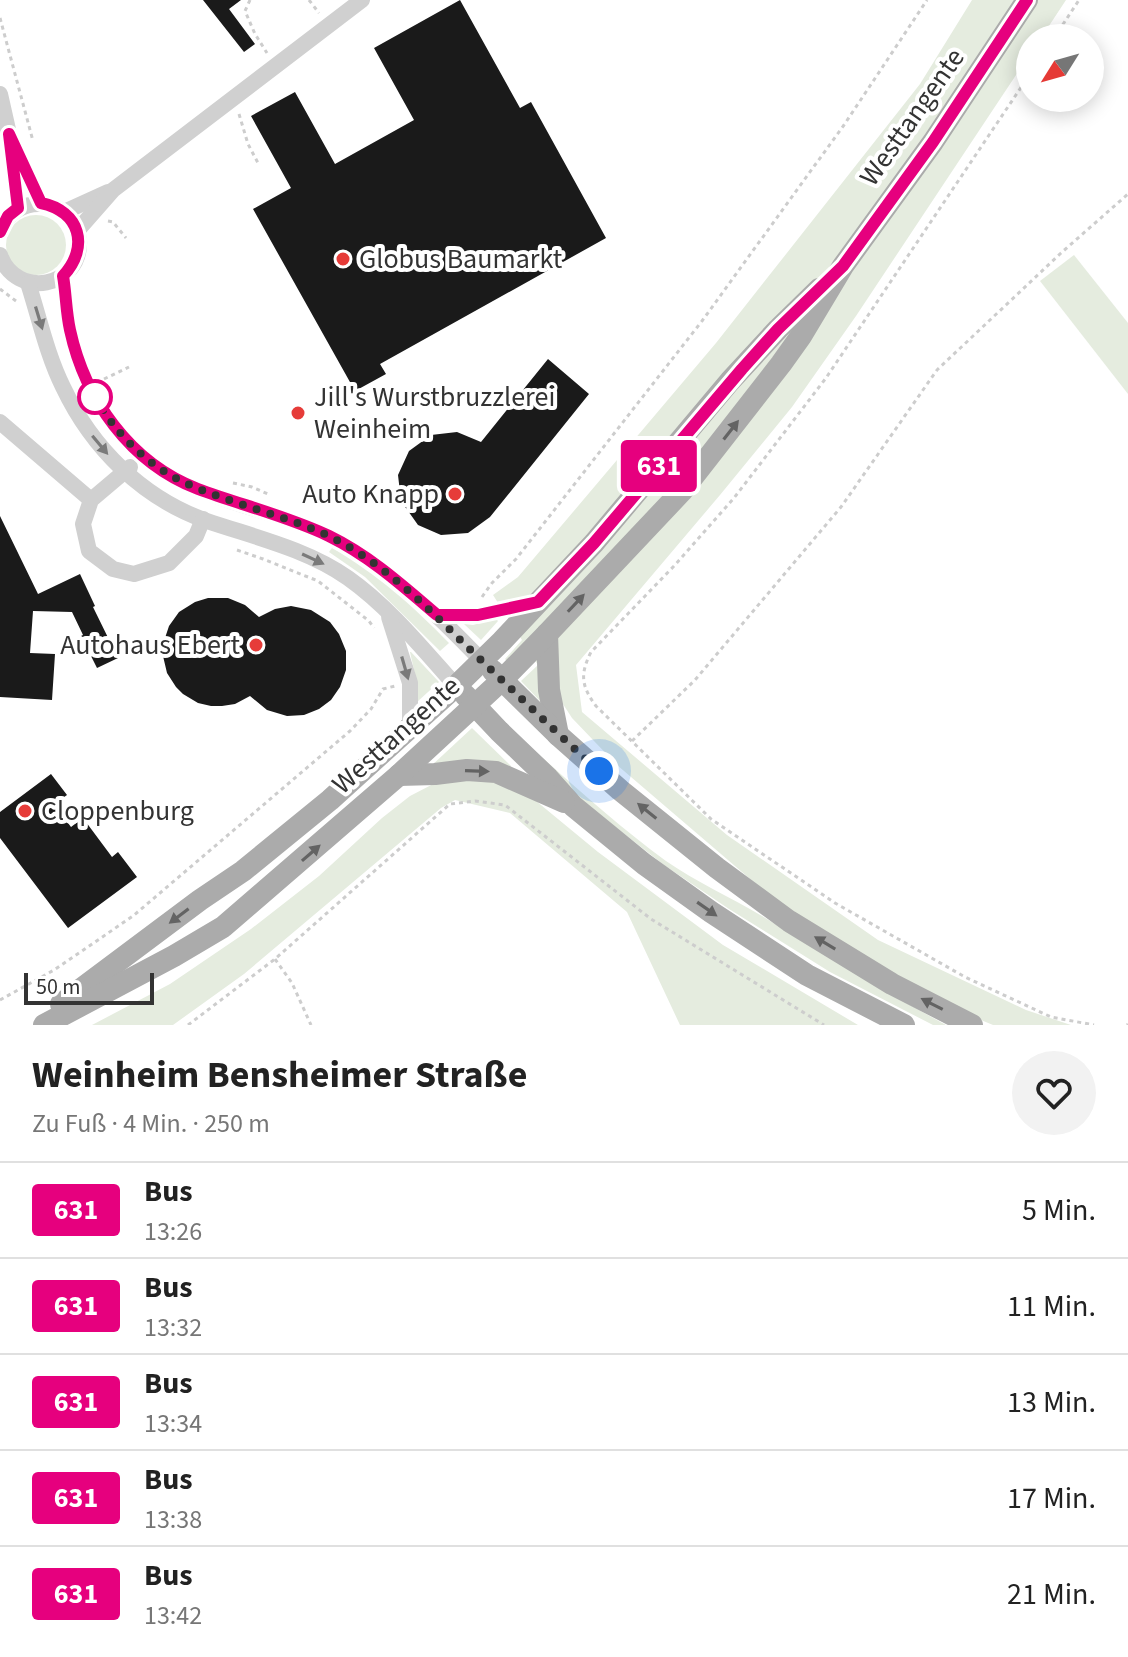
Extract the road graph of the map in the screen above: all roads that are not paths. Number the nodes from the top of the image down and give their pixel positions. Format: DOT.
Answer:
graph roads {
  1 [pos="362,0"];
  2 [pos="1027,0"];
  3 [pos="0,94"];
  4 [pos="9,134"];
  5 [pos="113,190"];
  6 [pos="41,203"];
  7 [pos="18,208"];
  8 [pos="64,212"];
  9 [pos="77,231"];
  10 [pos="0,232"];
  11 [pos="1,259"];
  12 [pos="843,266"];
  13 [pos="63,276"];
  14 [pos="28,283"];
  15 [pos="0,422"];
  16 [pos="155,466"];
  17 [pos="123,472"];
  18 [pos="91,500"];
  19 [pos="203,519"];
  20 [pos="538,602"];
  21 [pos="387,612"];
  22 [pos="437,615"];
  23 [pos="547,634"];
  24 [pos="482,661"];
  25 [pos="502,680"];
  26 [pos="456,686"];
  27 [pos="474,705"];
  28 [pos="410,727"];
  29 [pos="558,735"];
  30 [pos="399,775"];
  31 [pos="573,806"];
  32 [pos="33,1025"];
  33 [pos="44,1025"];
  34 [pos="904,1025"];
  35 [pos="972,1025"];
  1 -- 5 [label="street"];
  2 -- 12 [label="main road, Westtangente"];
  3 -- 4 [label="street"];
  4 -- 6 [label="street"];
  4 -- 7 [label="street"];
  5 -- 8 [label="street"];
  5 -- 9 [label="street"];
  6 -- 7 [label="street"];
  6 -- 8 [label="street"];
  7 -- 10 [label="street"];
  8 -- 9 [label="street"];
  9 -- 13 [label="street"];
  11 -- 14 [label="street"];
  12 -- 20 [label="main road, Westtangente"];
  23 -- 12 [label="main road, Westtangente, one-way"];
  13 -- 14 [label="street"];
  13 -- 16 [label="street"];
  14 -- 17 [label="street, one-way"];
  15 -- 18 [label="street"];
  16 -- 17 [label="street"];
  16 -- 22 [label="street"];
  17 -- 18 [label="street"];
  17 -- 19 [label="street"];
  18 -- 19 [label="street"];
  19 -- 21 [label="street, one-way"];
  20 -- 22 [label="street"];
  20 -- 24 [label="main road, Westtangente"];
  21 -- 26 [label="street"];
  21 -- 28 [label="street, one-way"];
  22 -- 24 [label="street"];
  23 -- 25 [label="main road, Westtangente"];
  23 -- 29 [label="main road"];
  24 -- 25 [label="main road"];
  24 -- 26 [label="main road, Westtangente"];
  25 -- 27 [label="main road, Westtangente"];
  25 -- 29 [label="main road"];
  26 -- 27 [label="main road"];
  26 -- 28 [label="main road, Westtangente"];
  27 -- 30 [label="main road, Westtangente"];
  27 -- 31 [label="main road"];
  28 -- 32 [label="main road, Westtangente, one-way"];
  35 -- 29 [label="main road, one-way"];
  30 -- 31 [label="main road, one-way"];
  33 -- 30 [label="main road, Westtangente, one-way"];
  31 -- 34 [label="main road, one-way"];
}
